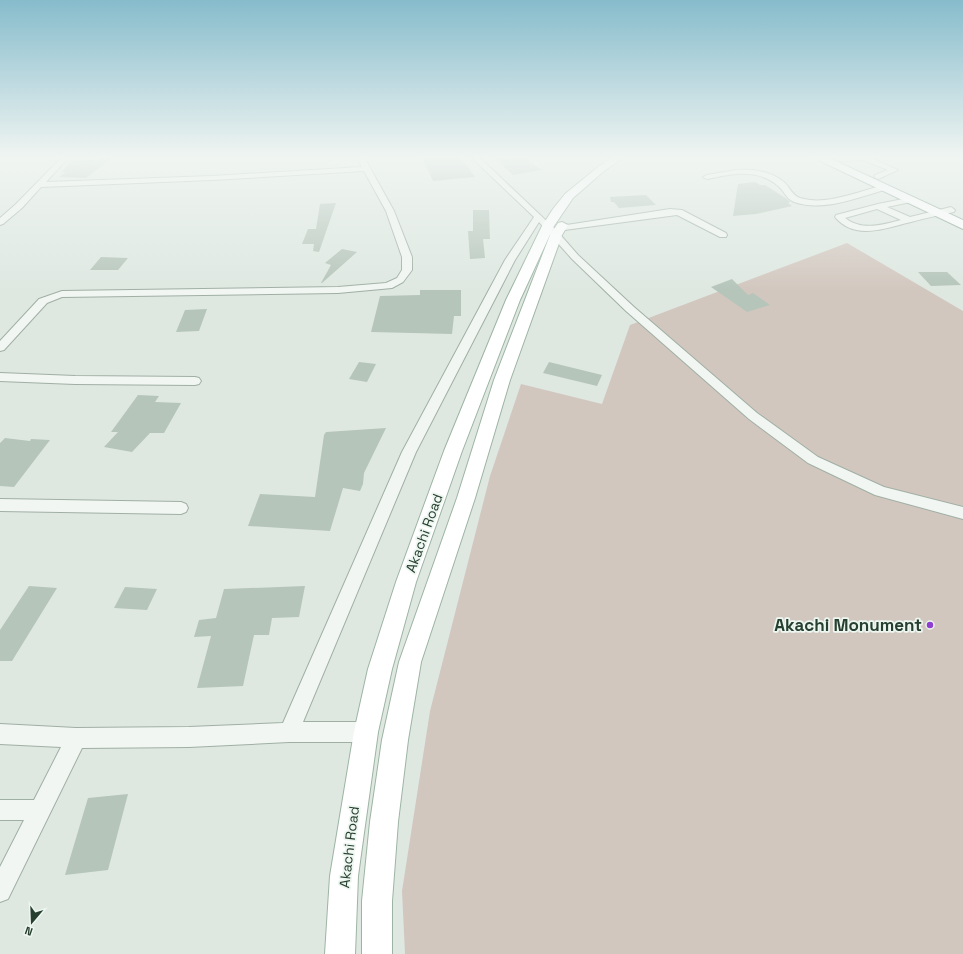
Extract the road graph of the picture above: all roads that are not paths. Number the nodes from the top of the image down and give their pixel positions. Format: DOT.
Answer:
graph roads {
  1 [pos="23,202"];
  2 [pos="385,202"];
  3 [pos="522,202"];
  4 [pos="565,202"];
  5 [pos="581,202"];
  6 [pos="806,202"];
  7 [pos="826,202"];
  8 [pos="900,202"];
  9 [pos="911,202"];
  10 [pos="928,202"];
  11 [pos="878,206"];
  12 [pos="950,210"];
  13 [pos="937,213"];
  14 [pos="963,216"];
  15 [pos="909,220"];
  16 [pos="0,222"];
  17 [pos="963,225"];
  18 [pos="550,227"];
  19 [pos="723,235"];
  20 [pos="0,348"];
  21 [pos="0,377"];
  22 [pos="195,381"];
  23 [pos="0,505"];
  24 [pos="181,508"];
  25 [pos="963,513"];
  26 [pos="289,732"];
  27 [pos="366,732"];
  28 [pos="0,734"];
  29 [pos="76,738"];
  30 [pos="0,810"];
  31 [pos="40,810"];
  32 [pos="0,891"];
  33 [pos="340,954"];
  34 [pos="377,954"];
  1 -- 16 [label="street"];
  2 -- 20 [label="street"];
  3 -- 18 [label="street"];
  4 -- 18 [label="main road, Akachi Road"];
  5 -- 18 [label="main road, Akachi Road"];
  6 -- 7 [label="street"];
  8 -- 11 [label="street"];
  9 -- 13 [label="highway"];
  10 -- 12 [label="highway"];
  11 -- 15 [label="street"];
  11 -- 15 [label="street"];
  12 -- 13 [label="street"];
  12 -- 14 [label="highway"];
  13 -- 15 [label="street"];
  13 -- 17 [label="highway"];
  18 -- 19 [label="street"];
  18 -- 25 [label="street"];
  18 -- 26 [label="street"];
  18 -- 27 [label="main road, Akachi Road"];
  18 -- 34 [label="main road, Akachi Road"];
  21 -- 22 [label="street"];
  23 -- 24 [label="street"];
  26 -- 27 [label="street"];
  26 -- 29 [label="street"];
  27 -- 33 [label="main road, Akachi Road"];
  28 -- 29 [label="street"];
  29 -- 31 [label="street"];
  30 -- 31 [label="street"];
  31 -- 32 [label="street"];
}
